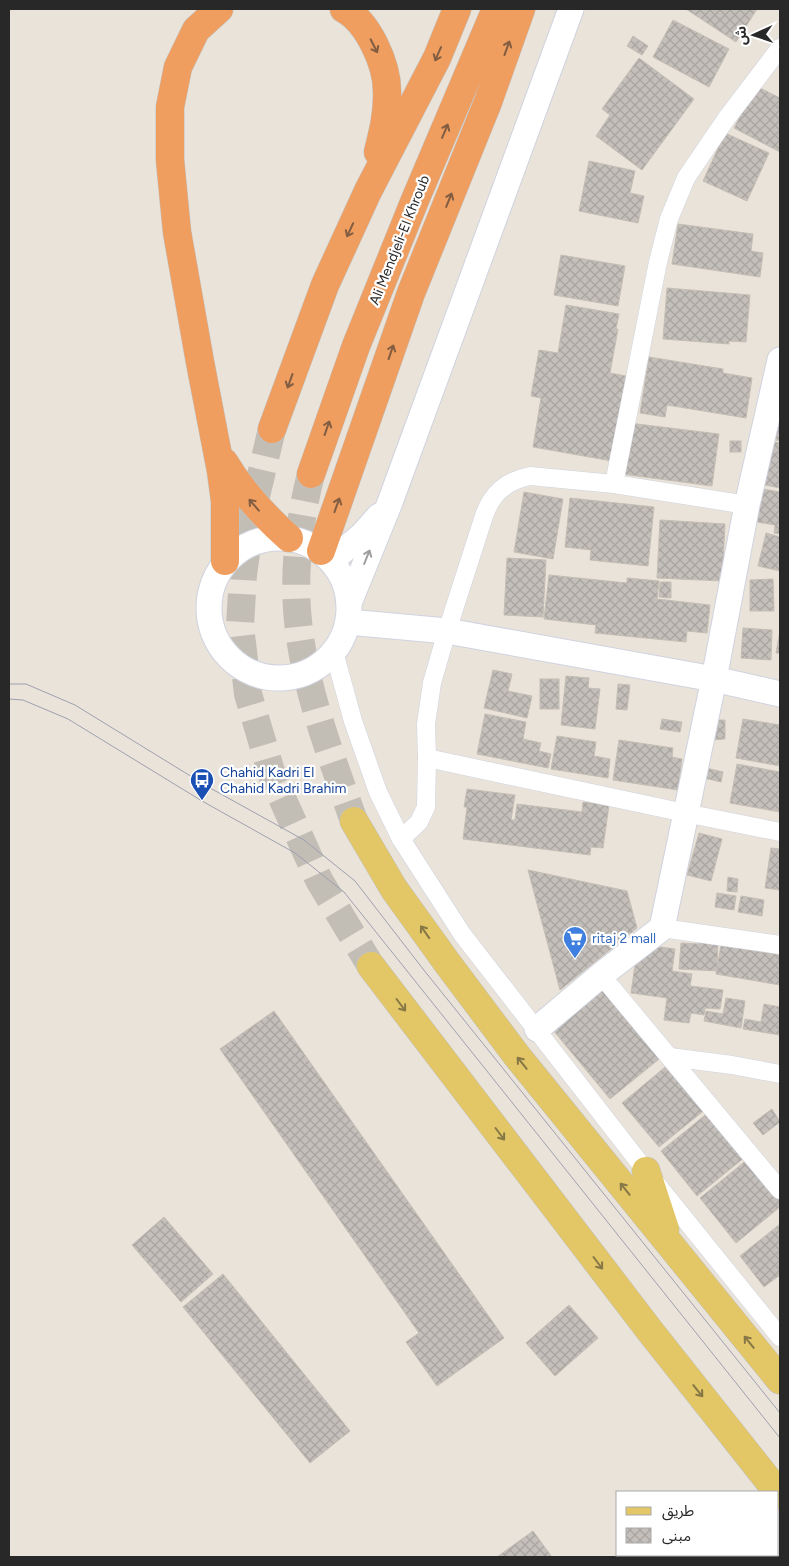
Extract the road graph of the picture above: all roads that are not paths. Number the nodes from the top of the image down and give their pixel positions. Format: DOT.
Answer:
graph roads {
  1 [pos="219,9"];
  2 [pos="344,9"];
  3 [pos="457,9"];
  4 [pos="496,9"];
  5 [pos="521,9"];
  6 [pos="572,9"];
  7 [pos="780,48"];
  8 [pos="368,192"];
  9 [pos="780,360"];
  10 [pos="776,404"];
  11 [pos="272,429"];
  12 [pos="215,441"];
  13 [pos="311,474"];
  14 [pos="614,484"];
  15 [pos="389,505"];
  16 [pos="747,505"];
  17 [pos="289,538"];
  18 [pos="326,556"];
  19 [pos="225,561"];
  20 [pos="348,612"];
  21 [pos="447,631"];
  22 [pos="334,652"];
  23 [pos="714,679"];
  24 [pos="780,694"];
  25 [pos="427,758"];
  26 [pos="685,813"];
  27 [pos="354,821"];
  28 [pos="780,832"];
  29 [pos="401,840"];
  30 [pos="662,928"];
  31 [pos="780,945"];
  32 [pos="372,966"];
  33 [pos="601,975"];
  34 [pos="537,1029"];
  35 [pos="670,1058"];
  36 [pos="780,1074"];
  37 [pos="646,1171"];
  38 [pos="780,1190"];
  39 [pos="670,1244"];
  40 [pos="780,1337"];
  41 [pos="780,1380"];
  42 [pos="777,1491"];
  1 -- 12 [label="highway"];
  2 -- 8 [label="highway, one-way"];
  3 -- 8 [label="highway, one-way"];
  13 -- 4 [label="highway, Ali Mendjeli-El Khroub, one-way"];
  18 -- 5 [label="highway, one-way"];
  6 -- 15 [label="street"];
  7 -- 14 [label="street"];
  8 -- 11 [label="highway, one-way"];
  9 -- 10 [label="street"];
  10 -- 16 [label="street"];
  17 -- 12 [label="highway, one-way"];
  12 -- 19 [label="highway"];
  14 -- 16 [label="street"];
  14 -- 21 [label="street"];
  15 -- 18 [label="street"];
  20 -- 15 [label="street, one-way"];
  16 -- 23 [label="street"];
  17 -- 18 [label="street"];
  17 -- 19 [label="street"];
  18 -- 20 [label="street"];
  19 -- 22 [label="street"];
  20 -- 21 [label="street"];
  20 -- 22 [label="street"];
  21 -- 23 [label="street"];
  21 -- 25 [label="street"];
  22 -- 29 [label="street"];
  23 -- 24 [label="street"];
  23 -- 26 [label="street"];
  25 -- 26 [label="street"];
  25 -- 29 [label="street"];
  26 -- 28 [label="street"];
  26 -- 30 [label="street"];
  39 -- 27 [label="main road, one-way"];
  29 -- 34 [label="street"];
  30 -- 31 [label="street"];
  30 -- 33 [label="street"];
  32 -- 42 [label="main road, one-way"];
  33 -- 34 [label="street"];
  33 -- 35 [label="street"];
  34 -- 37 [label="street"];
  35 -- 36 [label="street"];
  35 -- 38 [label="street"];
  37 -- 39 [label="main road"];
  37 -- 40 [label="street"];
  41 -- 39 [label="main road, one-way"];
}
